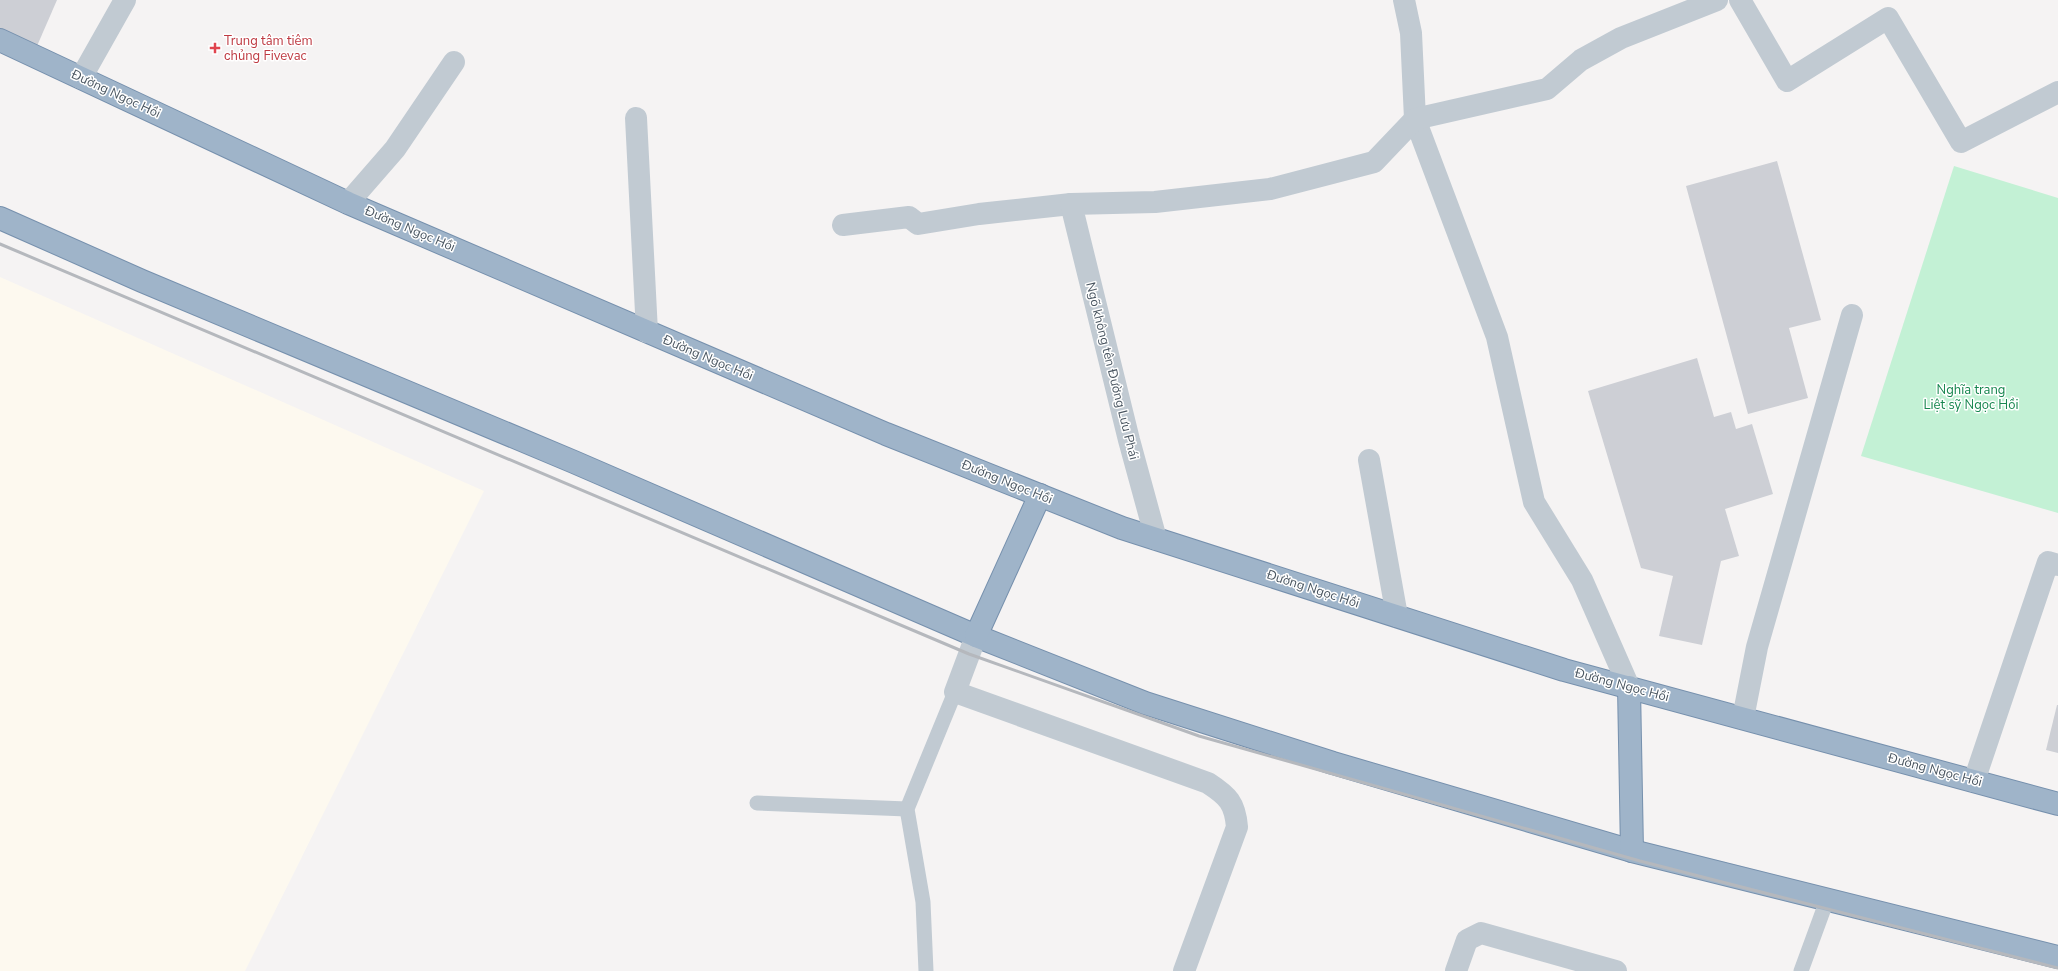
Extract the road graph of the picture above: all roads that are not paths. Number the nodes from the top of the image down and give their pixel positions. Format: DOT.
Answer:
graph roads {
  1 [pos="125,0"];
  2 [pos="1404,0"];
  3 [pos="1716,0"];
  4 [pos="1740,0"];
  5 [pos="0,40"];
  6 [pos="454,62"];
  7 [pos="81,78"];
  8 [pos="2058,92"];
  9 [pos="636,118"];
  10 [pos="1415,119"];
  11 [pos="348,202"];
  12 [pos="1071,204"];
  13 [pos="0,218"];
  14 [pos="843,225"];
  15 [pos="1852,315"];
  16 [pos="647,332"];
  17 [pos="1370,460"];
  18 [pos="1040,495"];
  19 [pos="1156,539"];
  20 [pos="2058,565"];
  21 [pos="1397,616"];
  22 [pos="976,636"];
  23 [pos="1629,687"];
  24 [pos="955,692"];
  25 [pos="1743,718"];
  26 [pos="1974,781"];
  27 [pos="757,803"];
  28 [pos="2058,804"];
  29 [pos="907,809"];
  30 [pos="1632,851"];
  31 [pos="1827,900"];
  32 [pos="2058,957"];
  33 [pos="926,971"];
  34 [pos="1184,971"];
  35 [pos="1456,971"];
  36 [pos="1616,971"];
  37 [pos="1801,971"];
  1 -- 7 [label="street"];
  2 -- 10 [label="street"];
  3 -- 10 [label="street"];
  4 -- 8 [label="street"];
  5 -- 7 [label="highway, Đường Ngọc Hồi"];
  6 -- 11 [label="street"];
  7 -- 11 [label="highway, Đường Ngọc Hồi"];
  9 -- 16 [label="street"];
  10 -- 12 [label="street"];
  10 -- 23 [label="street"];
  11 -- 16 [label="highway, Đường Ngọc Hồi"];
  12 -- 14 [label="street"];
  12 -- 19 [label="street, Ngõ không tên Đường Lưu Phái"];
  13 -- 22 [label="highway"];
  15 -- 25 [label="street"];
  16 -- 18 [label="highway, Đường Ngọc Hồi"];
  17 -- 21 [label="street"];
  18 -- 19 [label="highway, Đường Ngọc Hồi"];
  18 -- 22 [label="highway"];
  19 -- 21 [label="highway, Đường Ngọc Hồi"];
  20 -- 26 [label="street"];
  21 -- 23 [label="highway, Đường Ngọc Hồi"];
  22 -- 24 [label="street"];
  22 -- 30 [label="highway"];
  23 -- 25 [label="highway, Đường Ngọc Hồi"];
  23 -- 30 [label="highway"];
  24 -- 29 [label="lane"];
  24 -- 34 [label="street"];
  25 -- 26 [label="highway, Đường Ngọc Hồi"];
  26 -- 28 [label="highway, Đường Ngọc Hồi"];
  27 -- 29 [label="lane"];
  29 -- 33 [label="lane"];
  30 -- 31 [label="highway"];
  31 -- 32 [label="highway"];
  31 -- 37 [label="lane"];
  35 -- 36 [label="street"];
}
